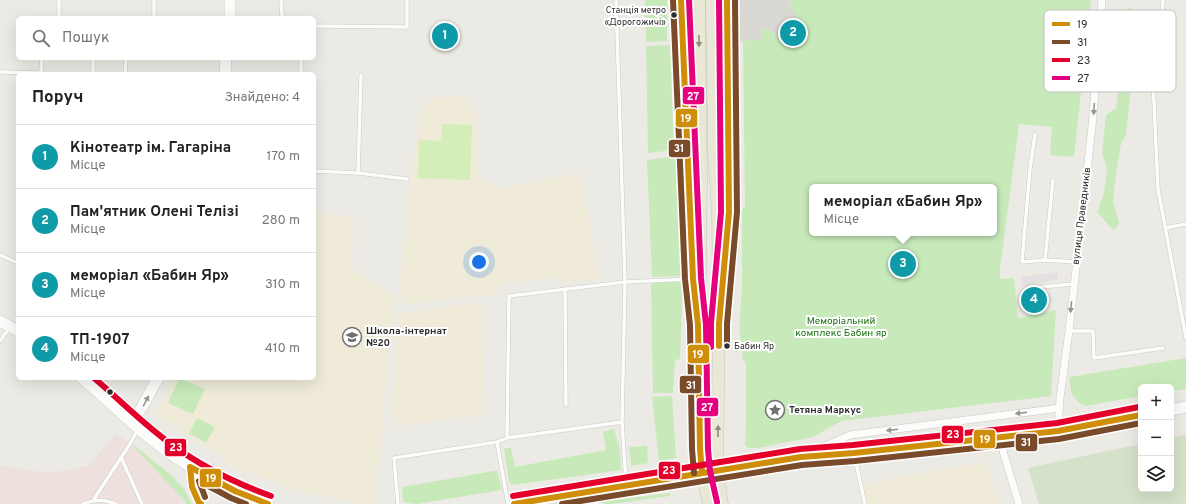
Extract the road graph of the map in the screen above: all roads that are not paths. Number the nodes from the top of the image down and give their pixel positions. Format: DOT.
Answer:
graph roads {
  1 [pos="60,0"];
  2 [pos="154,0"];
  3 [pos="230,0"];
  4 [pos="281,0"];
  5 [pos="407,0"];
  6 [pos="616,0"];
  7 [pos="681,0"];
  8 [pos="727,0"];
  9 [pos="1102,0"];
  10 [pos="1163,0"];
  11 [pos="699,2"];
  12 [pos="712,2"];
  13 [pos="1101,10"];
  14 [pos="1162,10"];
  15 [pos="59,16"];
  16 [pos="154,16"];
  17 [pos="230,16"];
  18 [pos="282,16"];
  19 [pos="316,26"];
  20 [pos="42,60"];
  21 [pos="92,60"];
  22 [pos="126,60"];
  23 [pos="226,60"];
  24 [pos="301,60"];
  25 [pos="0,72"];
  26 [pos="16,72"];
  27 [pos="42,72"];
  28 [pos="93,72"];
  29 [pos="125,72"];
  30 [pos="225,72"];
  31 [pos="301,72"];
  32 [pos="361,75"];
  33 [pos="1095,92"];
  34 [pos="1154,92"];
  35 [pos="1035,134"];
  36 [pos="316,171"];
  37 [pos="358,172"];
  38 [pos="407,179"];
  39 [pos="1053,180"];
  40 [pos="1186,224"];
  41 [pos="1165,228"];
  42 [pos="0,255"];
  43 [pos="1045,260"];
  44 [pos="16,262"];
  45 [pos="1077,262"];
  46 [pos="693,278"];
  47 [pos="625,282"];
  48 [pos="1074,284"];
  49 [pos="1028,288"];
  50 [pos="565,289"];
  51 [pos="0,321"];
  52 [pos="719,324"];
  53 [pos="698,325"];
  54 [pos="14,329"];
  55 [pos="1069,331"];
  56 [pos="1186,338"];
  57 [pos="0,341"];
  58 [pos="1163,348"];
  59 [pos="84,380"];
  60 [pos="157,380"];
  61 [pos="566,405"];
  62 [pos="1186,407"];
  63 [pos="1060,408"];
  64 [pos="1174,409"];
  65 [pos="1138,416"];
  66 [pos="622,422"];
  67 [pos="135,425"];
  68 [pos="1058,431"];
  69 [pos="507,438"];
  70 [pos="999,438"];
  71 [pos="496,442"];
  72 [pos="854,453"];
  73 [pos="121,457"];
  74 [pos="801,457"];
  75 [pos="190,467"];
  76 [pos="718,470"];
  77 [pos="702,472"];
  78 [pos="627,486"];
  79 [pos="594,491"];
  80 [pos="94,499"];
  81 [pos="82,504"];
  82 [pos="116,504"];
  83 [pos="142,504"];
  84 [pos="201,504"];
  85 [pos="268,504"];
  86 [pos="398,504"];
  87 [pos="514,504"];
  88 [pos="597,504"];
  89 [pos="709,504"];
  90 [pos="722,504"];
  91 [pos="865,504"];
  92 [pos="1019,504"];
  1 -- 15 [label="lane"];
  2 -- 16 [label="lane"];
  3 -- 17 [label="street"];
  4 -- 18 [label="lane"];
  5 -- 19 [label="lane"];
  6 -- 47 [label="lane"];
  7 -- 46 [label="street"];
  8 -- 52 [label="street"];
  9 -- 13 [label="street, вулиця Праведників, one-way"];
  10 -- 14 [label="lane"];
  11 -- 53 [label="main road, one-way"];
  12 -- 52 [label="main road"];
  20 -- 27 [label="lane"];
  21 -- 28 [label="lane"];
  22 -- 29 [label="lane"];
  23 -- 30 [label="street"];
  24 -- 31 [label="lane"];
  25 -- 26 [label="lane"];
  32 -- 37 [label="lane"];
  33 -- 45 [label="street, вулиця Праведників, one-way"];
  34 -- 41 [label="lane"];
  35 -- 43 [label="lane"];
  36 -- 37 [label="lane"];
  37 -- 38 [label="lane"];
  39 -- 43 [label="lane"];
  40 -- 41 [label="lane"];
  41 -- 56 [label="lane"];
  42 -- 44 [label="lane"];
  43 -- 45 [label="lane"];
  45 -- 48 [label="street, вулиця Праведників"];
  46 -- 47 [label="lane"];
  46 -- 53 [label="street"];
  47 -- 50 [label="lane"];
  47 -- 66 [label="lane"];
  48 -- 49 [label="lane"];
  48 -- 55 [label="street, вулиця Праведників, one-way"];
  50 -- 61 [label="lane"];
  50 -- 69 [label="lane"];
  51 -- 54 [label="street"];
  76 -- 52 [label="main road, one-way"];
  53 -- 77 [label="main road"];
  54 -- 57 [label="lane"];
  55 -- 58 [label="lane"];
  55 -- 63 [label="street, вулиця Праведників"];
  59 -- 67 [label="street"];
  67 -- 60 [label="street, one-way"];
  62 -- 64 [label="street"];
  63 -- 68 [label="street, вулиця Праведників"];
  63 -- 74 [label="street, one-way"];
  65 -- 68 [label="street"];
  66 -- 69 [label="lane"];
  66 -- 78 [label="lane"];
  67 -- 73 [label="lane"];
  67 -- 75 [label="street"];
  68 -- 70 [label="street"];
  69 -- 71 [label="lane"];
  70 -- 72 [label="street"];
  70 -- 92 [label="street"];
  71 -- 86 [label="lane"];
  71 -- 87 [label="lane"];
  72 -- 74 [label="street"];
  72 -- 91 [label="lane"];
  73 -- 80 [label="lane"];
  73 -- 83 [label="lane"];
  74 -- 76 [label="street"];
  75 -- 84 [label="lane"];
  75 -- 85 [label="street"];
  76 -- 77 [label="street"];
  76 -- 90 [label="main road"];
  77 -- 78 [label="street"];
  77 -- 89 [label="main road"];
  78 -- 79 [label="street"];
  79 -- 87 [label="street"];
  79 -- 88 [label="lane"];
  80 -- 81 [label="lane"];
  80 -- 82 [label="lane"];
}
